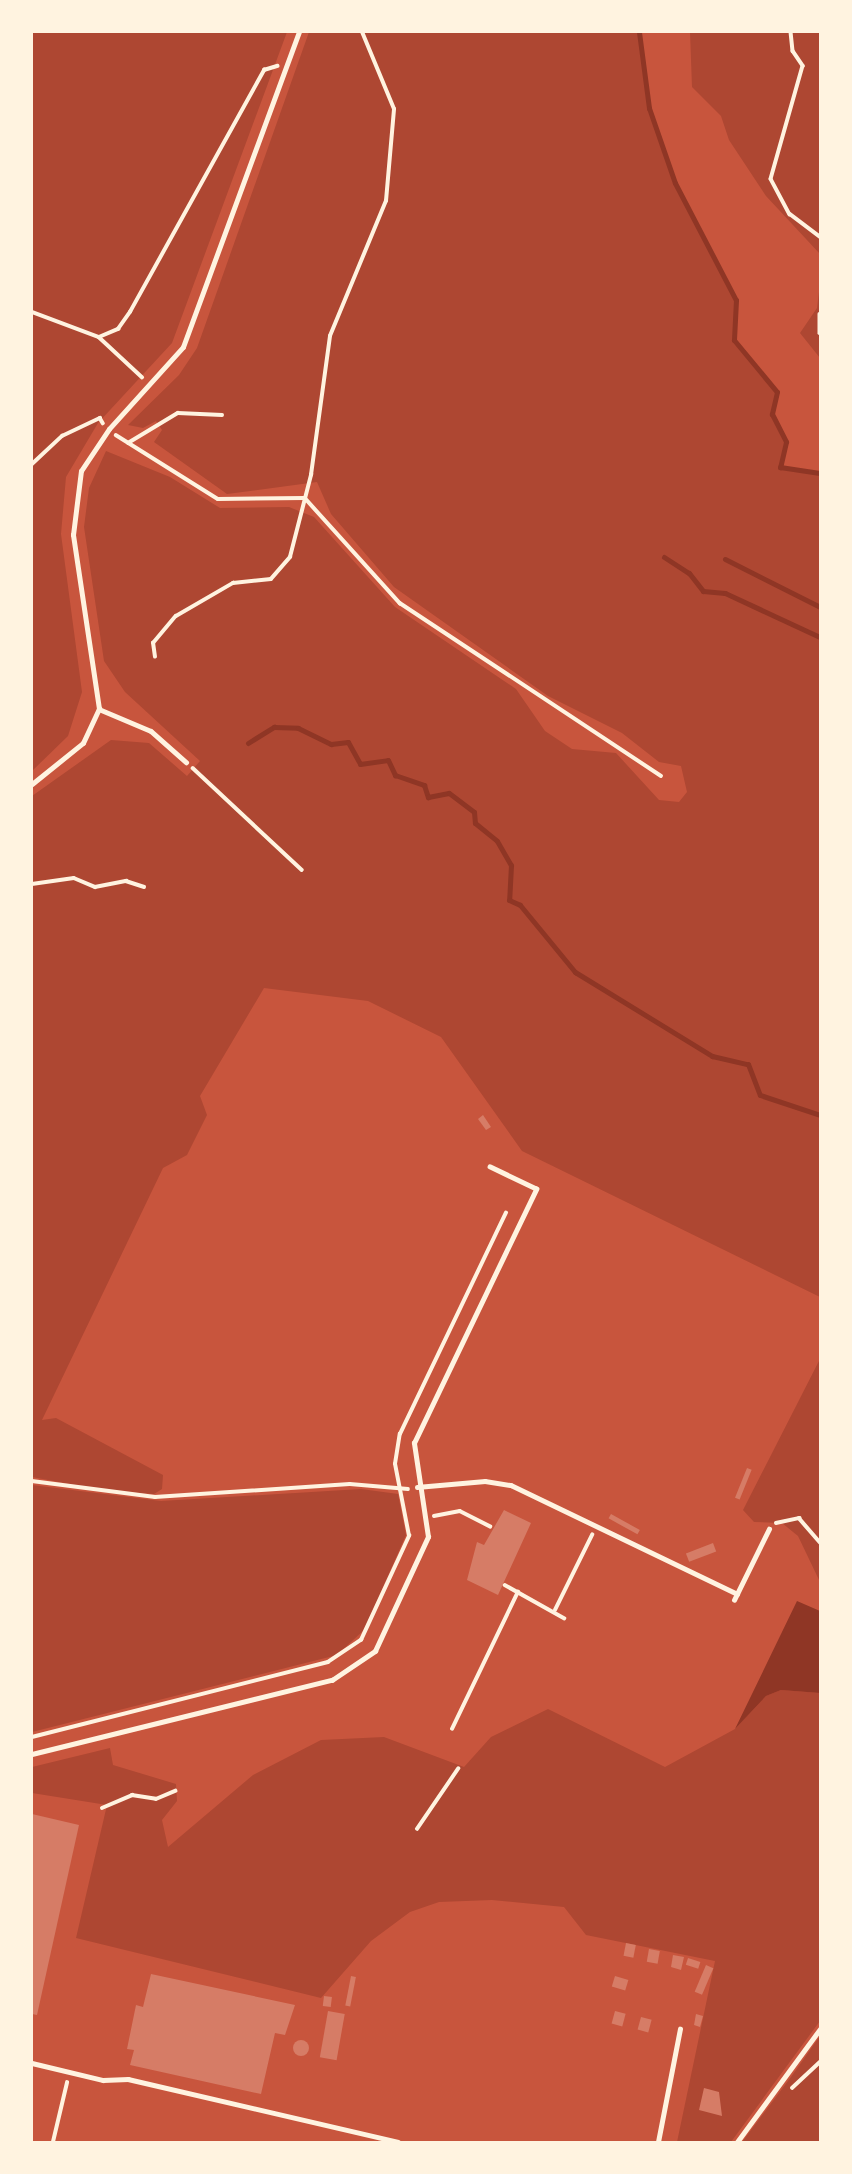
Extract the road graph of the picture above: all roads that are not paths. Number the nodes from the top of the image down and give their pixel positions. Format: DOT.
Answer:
graph roads {
  1 [pos="299,32"];
  2 [pos="99,709"];
  3 [pos="186,762"];
  4 [pos="32,784"];
  5 [pos="489,1167"];
  6 [pos="417,1488"];
  7 [pos="769,1528"];
  8 [pos="32,1754"];
  9 [pos="681,2029"];
  10 [pos="821,2029"];
  11 [pos="32,2063"];
  12 [pos="398,2143"];
  13 [pos="658,2143"];
  14 [pos="737,2143"];
  1 -- 2 [label="lane"];
  2 -- 3 [label="lane"];
  2 -- 4 [label="lane"];
  5 -- 6 [label="lane"];
  6 -- 7 [label="lane"];
  6 -- 8 [label="lane"];
  9 -- 13 [label="lane"];
  10 -- 14 [label="lane"];
  11 -- 12 [label="lane"];
}
